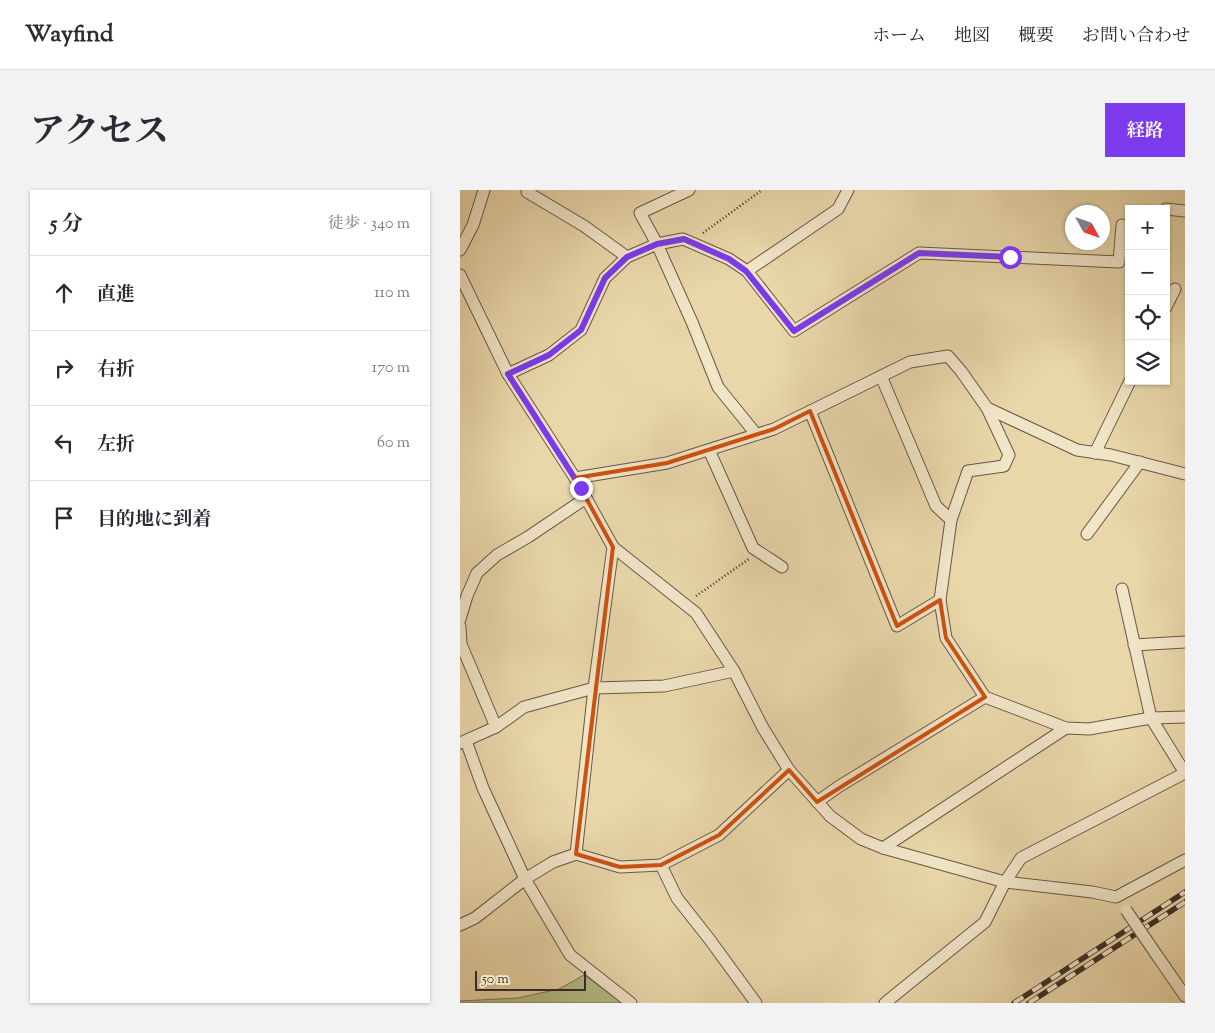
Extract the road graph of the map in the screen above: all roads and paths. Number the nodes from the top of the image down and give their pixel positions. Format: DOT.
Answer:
graph roads {
  1 [pos="484,190"];
  2 [pos="689,190"];
  3 [pos="762,190"];
  4 [pos="848,190"];
  5 [pos="526,191"];
  6 [pos="1170,209"];
  7 [pos="1185,211"];
  8 [pos="1122,226"];
  9 [pos="691,242"];
  10 [pos="657,244"];
  11 [pos="460,250"];
  12 [pos="627,257"];
  13 [pos="746,271"];
  14 [pos="460,275"];
  15 [pos="1175,289"];
  16 [pos="463,293"];
  17 [pos="1170,299"];
  18 [pos="508,374"];
  19 [pos="881,376"];
  20 [pos="1128,385"];
  21 [pos="988,408"];
  22 [pos="810,411"];
  23 [pos="756,434"];
  24 [pos="708,450"];
  25 [pos="1095,453"];
  26 [pos="1140,462"];
  27 [pos="1185,474"];
  28 [pos="575,478"];
  29 [pos="586,498"];
  30 [pos="951,520"];
  31 [pos="1087,534"];
  32 [pos="613,547"];
  33 [pos="753,548"];
  34 [pos="782,567"];
  35 [pos="1122,589"];
  36 [pos="940,600"];
  37 [pos="684,604"];
  38 [pos="460,619"];
  39 [pos="460,626"];
  40 [pos="1185,642"];
  41 [pos="1134,645"];
  42 [pos="734,670"];
  43 [pos="594,688"];
  44 [pos="985,696"];
  45 [pos="1185,717"];
  46 [pos="1151,718"];
  47 [pos="496,727"];
  48 [pos="1066,728"];
  49 [pos="463,742"];
  50 [pos="789,770"];
  51 [pos="1185,773"];
  52 [pos="817,802"];
  53 [pos="882,848"];
  54 [pos="576,854"];
  55 [pos="1185,860"];
  56 [pos="661,865"];
  57 [pos="525,879"];
  58 [pos="1005,882"];
  59 [pos="1116,897"];
  60 [pos="460,926"];
  61 [pos="1185,996"];
  62 [pos="630,1003"];
  63 [pos="756,1003"];
  64 [pos="885,1003"];
  1 -- 11 [label="street"];
  2 -- 10 [label="street"];
  3 -- 9 [label="path"];
  4 -- 13 [label="street"];
  5 -- 12 [label="street"];
  6 -- 7 [label="street"];
  8 -- 13 [label="street"];
  9 -- 10 [label="street"];
  9 -- 13 [label="street"];
  10 -- 12 [label="street"];
  10 -- 23 [label="street"];
  12 -- 18 [label="street"];
  14 -- 16 [label="street"];
  15 -- 17 [label="street"];
  16 -- 18 [label="street"];
  18 -- 28 [label="street"];
  19 -- 21 [label="street"];
  19 -- 22 [label="street"];
  19 -- 30 [label="street"];
  20 -- 25 [label="street"];
  21 -- 25 [label="street"];
  21 -- 30 [label="street"];
  22 -- 23 [label="street"];
  22 -- 36 [label="street"];
  23 -- 24 [label="street"];
  24 -- 28 [label="street"];
  24 -- 33 [label="street"];
  25 -- 26 [label="street"];
  26 -- 27 [label="street"];
  26 -- 31 [label="street"];
  28 -- 29 [label="street"];
  29 -- 32 [label="street"];
  29 -- 38 [label="street"];
  30 -- 36 [label="street"];
  32 -- 37 [label="street"];
  32 -- 43 [label="street"];
  33 -- 34 [label="street"];
  33 -- 37 [label="path"];
  35 -- 41 [label="street"];
  36 -- 44 [label="street"];
  37 -- 42 [label="street"];
  39 -- 47 [label="street"];
  40 -- 41 [label="street"];
  41 -- 46 [label="street"];
  42 -- 43 [label="street"];
  42 -- 50 [label="street"];
  43 -- 47 [label="street"];
  43 -- 54 [label="street"];
  44 -- 48 [label="street"];
  44 -- 52 [label="street"];
  45 -- 46 [label="street"];
  46 -- 48 [label="street"];
  46 -- 51 [label="street"];
  47 -- 49 [label="street"];
  48 -- 53 [label="street"];
  49 -- 57 [label="street"];
  50 -- 52 [label="street"];
  50 -- 56 [label="street"];
  51 -- 58 [label="street"];
  52 -- 53 [label="street"];
  53 -- 58 [label="street"];
  54 -- 56 [label="street"];
  54 -- 57 [label="street"];
  55 -- 59 [label="street"];
  56 -- 63 [label="street"];
  57 -- 60 [label="street"];
  57 -- 62 [label="street"];
  58 -- 59 [label="street"];
  58 -- 64 [label="street"];
  59 -- 61 [label="street, bridge"];
}
